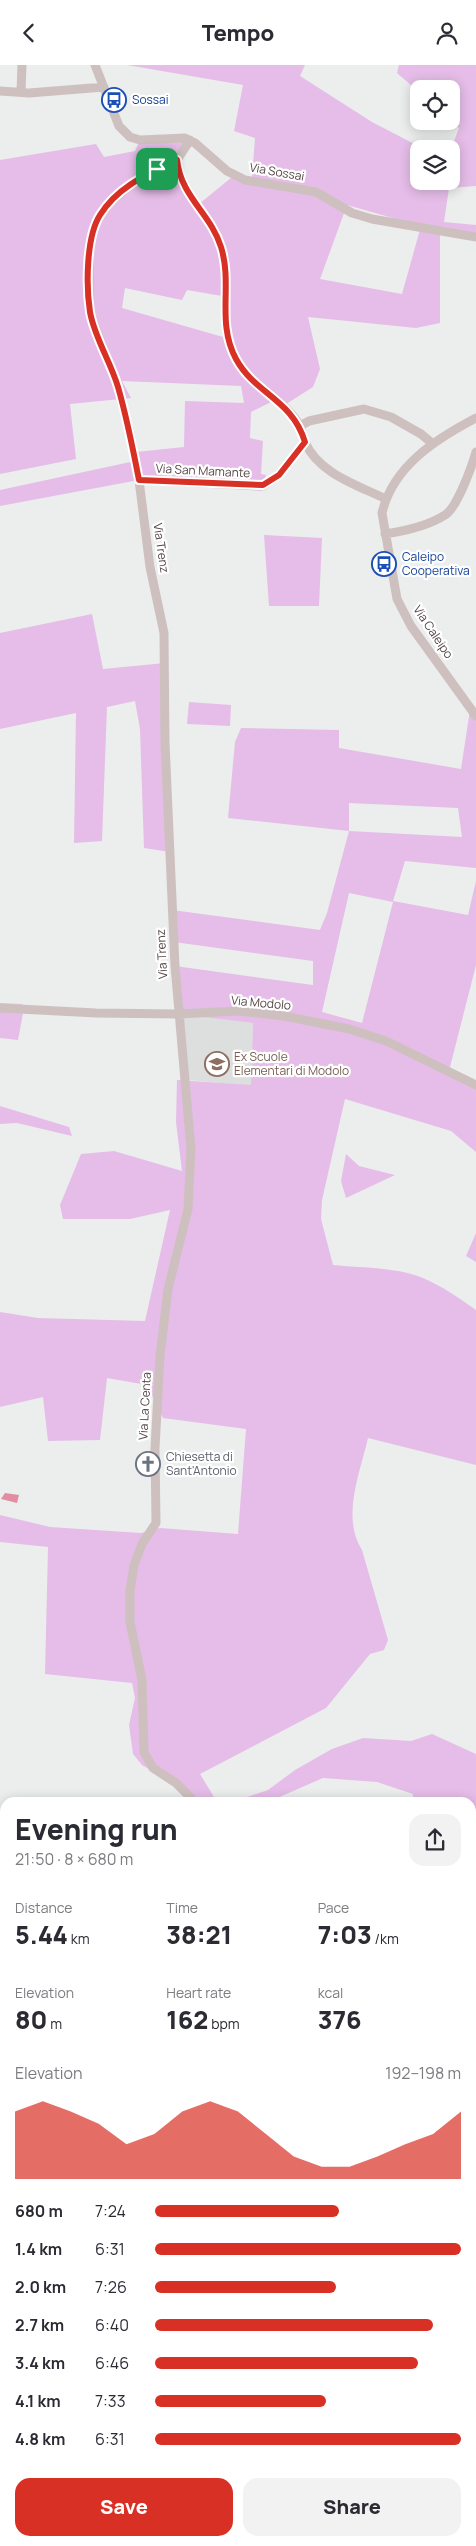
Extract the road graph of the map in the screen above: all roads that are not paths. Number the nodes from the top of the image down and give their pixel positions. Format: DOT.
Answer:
graph roads {
  1 [pos="22,65"];
  2 [pos="95,65"];
  3 [pos="104,87"];
  4 [pos="0,91"];
  5 [pos="21,92"];
  6 [pos="190,140"];
  7 [pos="177,160"];
  8 [pos="476,237"];
  9 [pos="476,418"];
  10 [pos="300,426"];
  11 [pos="305,442"];
  12 [pos="433,444"];
  13 [pos="476,453"];
  14 [pos="139,480"];
  15 [pos="386,499"];
  16 [pos="385,534"];
  17 [pos="476,716"];
  18 [pos="0,1008"];
  19 [pos="178,1014"];
  20 [pos="476,1085"];
  21 [pos="190,1797"];
  1 -- 5 [label="street"];
  2 -- 3 [label="street"];
  3 -- 5 [label="street"];
  3 -- 6 [label="street"];
  4 -- 5 [label="street"];
  6 -- 7 [label="street"];
  6 -- 8 [label="street, Via Sossai"];
  7 -- 10 [label="street"];
  7 -- 14 [label="street, Via Trenz"];
  9 -- 12 [label="street, Via Caleipo"];
  10 -- 11 [label="street"];
  10 -- 12 [label="street"];
  11 -- 14 [label="street, Via San Mamante"];
  11 -- 15 [label="street"];
  12 -- 15 [label="street, Via Caleipo"];
  13 -- 16 [label="street"];
  14 -- 19 [label="street, Via Trenz"];
  15 -- 16 [label="street, Via Caleipo"];
  16 -- 17 [label="street, Via Caleipo"];
  18 -- 19 [label="street, Via Modolo"];
  19 -- 20 [label="street, Via Modolo"];
  19 -- 21 [label="street, Via La Centa"];
}
